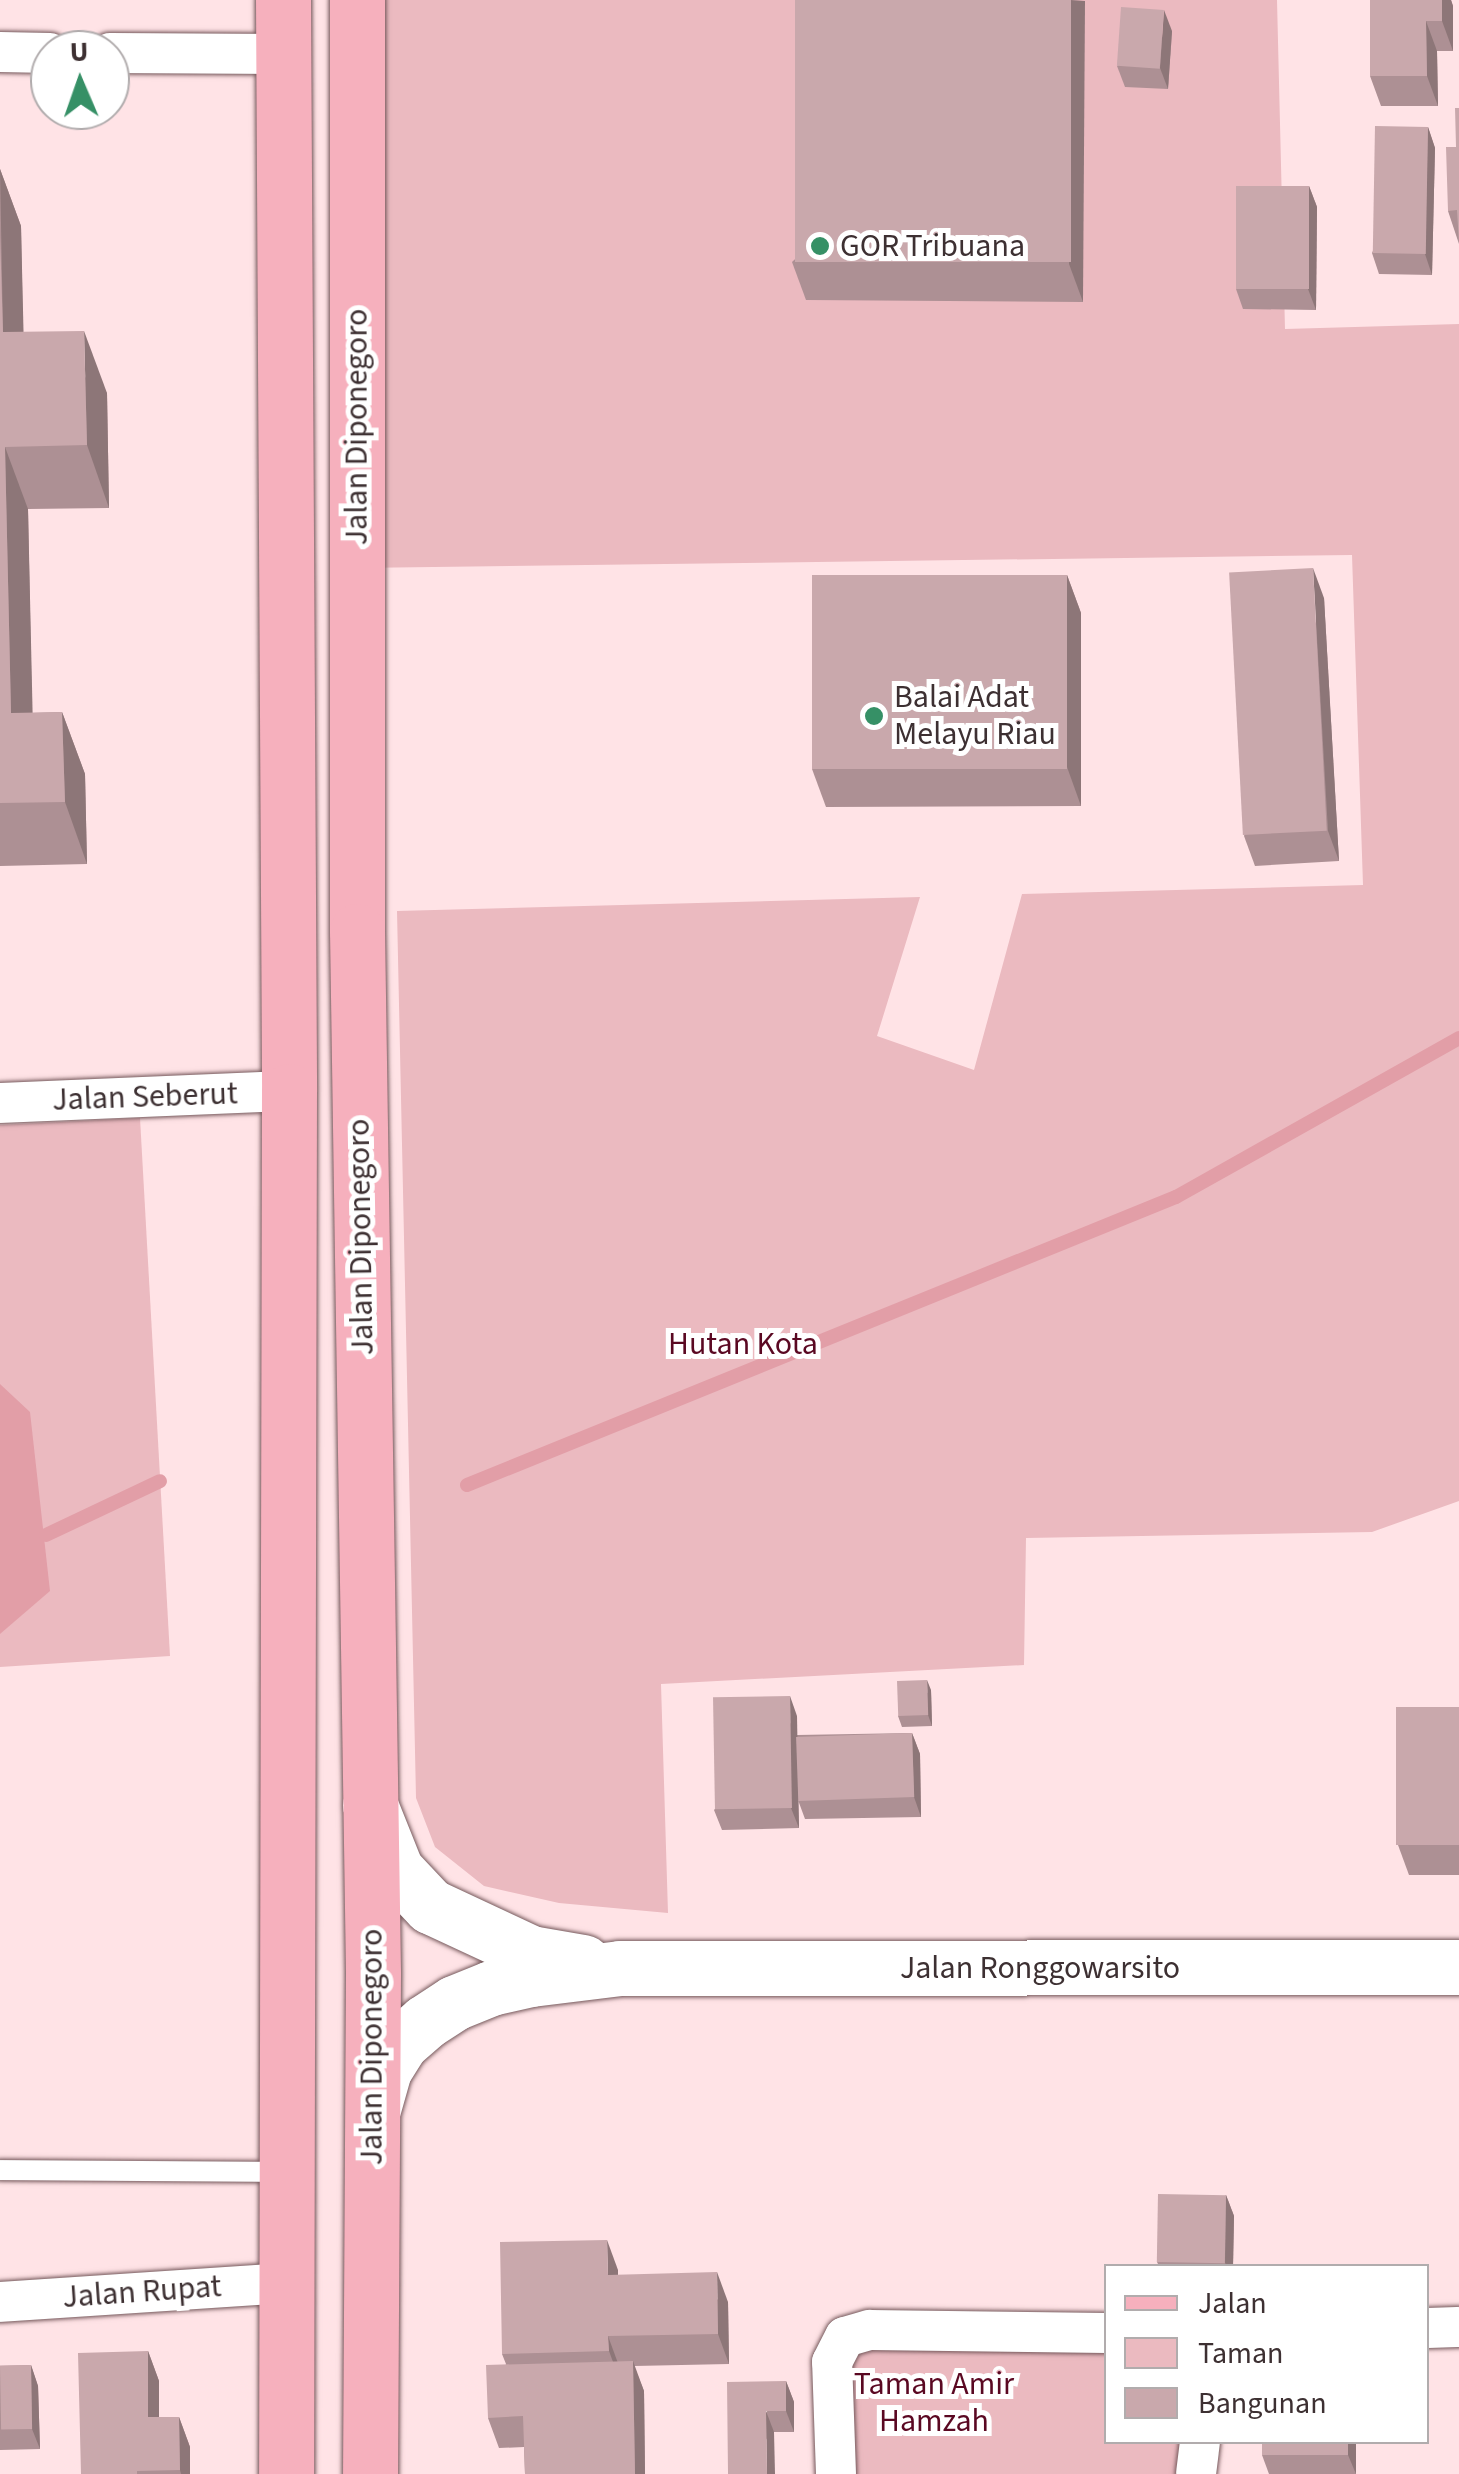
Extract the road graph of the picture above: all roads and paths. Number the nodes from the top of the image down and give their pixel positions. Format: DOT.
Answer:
graph roads {
  1 [pos="283,0"];
  2 [pos="358,0"];
  3 [pos="0,52"];
  4 [pos="30,53"];
  5 [pos="130,53"];
  6 [pos="284,54"];
  7 [pos="286,405"];
  8 [pos="358,405"];
  9 [pos="289,1091"];
  10 [pos="0,1103"];
  11 [pos="370,1806"];
  12 [pos="620,1968"];
  13 [pos="1459,1968"];
  14 [pos="374,2108"];
  15 [pos="0,2170"];
  16 [pos="287,2172"];
  17 [pos="285,2283"];
  18 [pos="0,2302"];
  19 [pos="1459,2326"];
  20 [pos="1429,2328"];
  21 [pos="1104,2333"];
  22 [pos="1200,2444"];
  23 [pos="286,2474"];
  24 [pos="370,2474"];
  25 [pos="836,2474"];
  26 [pos="1196,2474"];
  1 -- 6 [label="main road"];
  2 -- 8 [label="main road, Jalan Diponegoro"];
  3 -- 4 [label="street"];
  5 -- 6 [label="street"];
  6 -- 7 [label="main road"];
  7 -- 8 [label="main road"];
  7 -- 9 [label="main road"];
  8 -- 11 [label="main road, Jalan Diponegoro"];
  9 -- 10 [label="street, Jalan Seberut"];
  9 -- 16 [label="main road"];
  11 -- 12 [label="street, Jalan Ronggowarsito"];
  11 -- 14 [label="main road, Jalan Diponegoro"];
  12 -- 13 [label="street, Jalan Ronggowarsito"];
  12 -- 14 [label="street, Jalan Ronggowarsito"];
  14 -- 24 [label="main road, Jalan Diponegoro"];
  15 -- 16 [label="lane"];
  16 -- 17 [label="main road"];
  17 -- 18 [label="street, Jalan Rupat"];
  17 -- 23 [label="main road"];
  19 -- 20 [label="street"];
  21 -- 25 [label="street"];
  22 -- 26 [label="street"];
}
